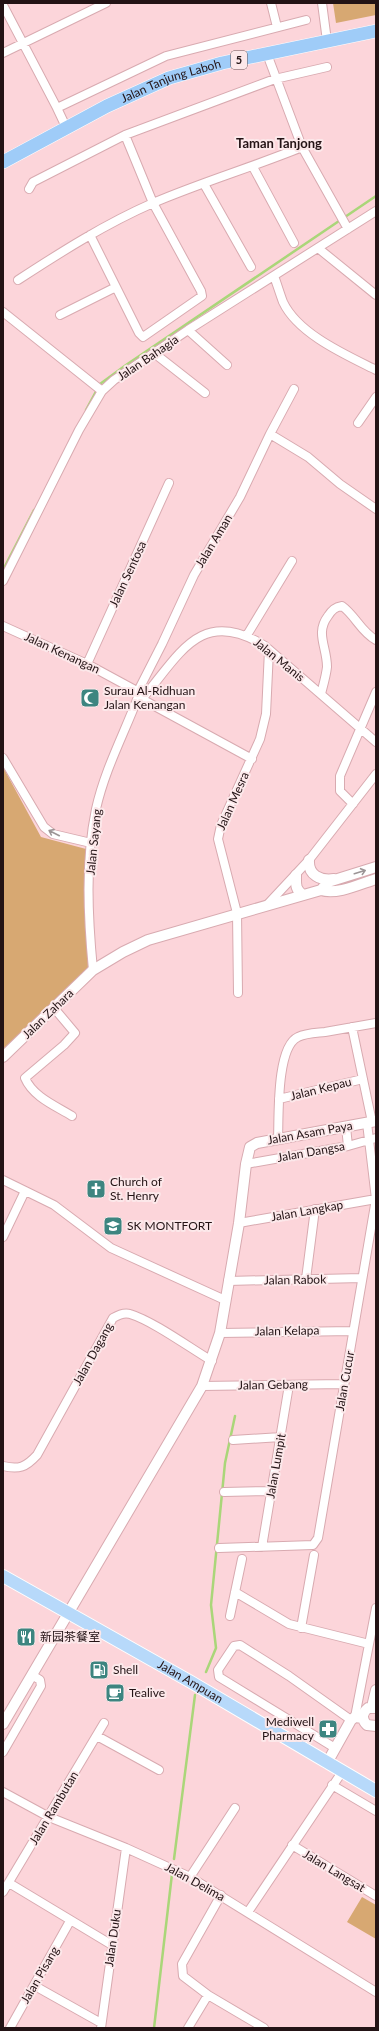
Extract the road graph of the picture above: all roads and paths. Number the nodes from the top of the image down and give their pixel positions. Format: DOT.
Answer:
graph roads {
  1 [pos="106,3"];
  2 [pos="271,3"];
  3 [pos="322,3"];
  4 [pos="3,5"];
  5 [pos="306,20"];
  6 [pos="277,27"];
  7 [pos="376,31"];
  8 [pos="327,41"];
  9 [pos="23,42"];
  10 [pos="3,53"];
  11 [pos="267,54"];
  12 [pos="327,67"];
  13 [pos="275,79"];
  14 [pos="57,108"];
  15 [pos="66,128"];
  16 [pos="125,135"];
  17 [pos="302,147"];
  18 [pos="3,162"];
  19 [pos="253,167"];
  20 [pos="204,184"];
  21 [pos="29,189"];
  22 [pos="153,204"];
  23 [pos="376,211"];
  24 [pos="346,225"];
  25 [pos="90,235"];
  26 [pos="294,243"];
  27 [pos="318,248"];
  28 [pos="251,268"];
  29 [pos="274,276"];
  30 [pos="18,280"];
  31 [pos="116,287"];
  32 [pos="376,296"];
  33 [pos="3,312"];
  34 [pos="60,315"];
  35 [pos="188,330"];
  36 [pos="154,353"];
  37 [pos="227,365"];
  38 [pos="376,370"];
  39 [pos="97,388"];
  40 [pos="294,389"];
  41 [pos="205,393"];
  42 [pos="376,397"];
  43 [pos="358,423"];
  44 [pos="270,434"];
  45 [pos="169,484"];
  46 [pos="376,509"];
  47 [pos="292,561"];
  48 [pos="3,581"];
  49 [pos="3,626"];
  50 [pos="247,635"];
  51 [pos="376,640"];
  52 [pos="269,650"];
  53 [pos="87,664"];
  54 [pos="376,692"];
  55 [pos="321,694"];
  56 [pos="139,696"];
  57 [pos="360,728"];
  58 [pos="376,742"];
  59 [pos="3,758"];
  60 [pos="252,759"];
  61 [pos="376,774"];
  62 [pos="353,804"];
  63 [pos="91,843"];
  64 [pos="309,860"];
  65 [pos="376,867"];
  66 [pos="296,875"];
  67 [pos="341,878"];
  68 [pos="376,879"];
  69 [pos="321,890"];
  70 [pos="303,895"];
  71 [pos="267,905"];
  72 [pos="237,913"];
  73 [pos="93,970"];
  74 [pos="238,993"];
  75 [pos="54,1008"];
  76 [pos="376,1023"];
  77 [pos="352,1027"];
  78 [pos="3,1057"];
  79 [pos="363,1079"];
  80 [pos="279,1099"];
  81 [pos="72,1116"];
  82 [pos="372,1122"];
  83 [pos="346,1127"];
  84 [pos="278,1139"];
  85 [pos="372,1139"];
  86 [pos="348,1146"];
  87 [pos="246,1164"];
  88 [pos="3,1180"];
  89 [pos="25,1191"];
  90 [pos="376,1199"];
  91 [pos="314,1209"];
  92 [pos="238,1223"];
  93 [pos="3,1237"];
  94 [pos="362,1278"];
  95 [pos="306,1279"];
  96 [pos="228,1281"];
  97 [pos="225,1300"];
  98 [pos="354,1331"];
  99 [pos="220,1333"];
  100 [pos="212,1361"];
  101 [pos="344,1384"];
  102 [pos="289,1385"];
  103 [pos="202,1386"];
  104 [pos="281,1437"];
  105 [pos="233,1440"];
  106 [pos="3,1466"];
  107 [pos="272,1491"];
  108 [pos="224,1492"];
  109 [pos="262,1547"];
  110 [pos="219,1548"];
  111 [pos="314,1555"];
  112 [pos="242,1559"];
  113 [pos="3,1576"];
  114 [pos="235,1592"];
  115 [pos="376,1608"];
  116 [pos="68,1614"];
  117 [pos="230,1616"];
  118 [pos="302,1628"];
  119 [pos="369,1644"];
  120 [pos="32,1675"];
  121 [pos="376,1690"];
  122 [pos="374,1708"];
  123 [pos="356,1718"];
  124 [pos="3,1724"];
  125 [pos="104,1724"];
  126 [pos="376,1726"];
  127 [pos="97,1736"];
  128 [pos="336,1748"];
  129 [pos="3,1752"];
  130 [pos="327,1763"];
  131 [pos="159,1770"];
  132 [pos="342,1772"];
  133 [pos="332,1785"];
  134 [pos="376,1791"];
  135 [pos="3,1792"];
  136 [pos="235,1808"];
  137 [pos="376,1811"];
  138 [pos="49,1817"];
  139 [pos="292,1845"];
  140 [pos="126,1848"];
  141 [pos="190,1877"];
  142 [pos="9,1883"];
  143 [pos="3,1892"];
  144 [pos="221,1896"];
  145 [pos="376,1896"];
  146 [pos="248,1912"];
  147 [pos="70,1922"];
  148 [pos="112,1945"];
  149 [pos="35,1986"];
  150 [pos="376,1992"];
  151 [pos="208,1995"];
  152 [pos="101,2026"];
  153 [pos="10,2028"];
  154 [pos="188,2028"];
  155 [pos="264,2028"];
  1 -- 9 [label="street"];
  2 -- 6 [label="street"];
  3 -- 8 [label="street"];
  4 -- 9 [label="street"];
  5 -- 6 [label="street"];
  6 -- 14 [label="street"];
  7 -- 8 [label="highway, Jalan Tanjung Laboh / 5"];
  8 -- 11 [label="highway, Jalan Tanjung Laboh / 5"];
  9 -- 10 [label="street"];
  9 -- 14 [label="street"];
  11 -- 13 [label="street"];
  11 -- 15 [label="highway, Jalan Tanjung Laboh / 5"];
  12 -- 13 [label="street"];
  13 -- 16 [label="street"];
  13 -- 17 [label="street"];
  14 -- 15 [label="street"];
  15 -- 18 [label="highway, Jalan Tanjung Laboh / 5"];
  16 -- 21 [label="street"];
  16 -- 22 [label="street"];
  17 -- 19 [label="street"];
  17 -- 24 [label="street"];
  19 -- 20 [label="street"];
  19 -- 26 [label="street"];
  20 -- 22 [label="street"];
  20 -- 28 [label="street"];
  22 -- 25 [label="street"];
  22 -- 31 [label="street"];
  23 -- 24 [label="street, Jalan Bahagia"];
  24 -- 27 [label="street, Jalan Bahagia"];
  25 -- 30 [label="street"];
  25 -- 31 [label="street"];
  27 -- 29 [label="street, Jalan Bahagia"];
  27 -- 32 [label="street"];
  29 -- 35 [label="street, Jalan Bahagia"];
  29 -- 38 [label="street"];
  31 -- 34 [label="street"];
  33 -- 39 [label="street"];
  35 -- 36 [label="street, Jalan Bahagia"];
  35 -- 37 [label="street"];
  36 -- 39 [label="street, Jalan Bahagia"];
  36 -- 41 [label="street"];
  39 -- 48 [label="street, Jalan Bahagia"];
  40 -- 44 [label="street, Jalan Aman"];
  42 -- 43 [label="street"];
  44 -- 46 [label="street"];
  44 -- 56 [label="street, Jalan Aman"];
  45 -- 53 [label="street, Jalan Sentosa"];
  47 -- 50 [label="street"];
  49 -- 53 [label="street, Jalan Kenangan"];
  50 -- 52 [label="street, Jalan Manis"];
  50 -- 56 [label="street, Jalan Manis"];
  51 -- 55 [label="street"];
  52 -- 55 [label="street, Jalan Manis"];
  52 -- 60 [label="street, Jalan Mesra"];
  53 -- 56 [label="street, Jalan Kenangan"];
  54 -- 57 [label="street"];
  55 -- 57 [label="street, Jalan Manis"];
  56 -- 60 [label="street, Jalan Mesra"];
  56 -- 63 [label="street, Jalan Sayang"];
  57 -- 58 [label="street, Jalan Manis"];
  57 -- 62 [label="street"];
  63 -- 59 [label="street, one-way"];
  60 -- 72 [label="street, Jalan Mesra"];
  61 -- 62 [label="street"];
  62 -- 64 [label="street"];
  63 -- 73 [label="street, Jalan Sayang"];
  64 -- 66 [label="street"];
  64 -- 67 [label="street"];
  67 -- 65 [label="street, one-way"];
  66 -- 70 [label="street"];
  66 -- 71 [label="street"];
  67 -- 69 [label="street"];
  68 -- 69 [label="street"];
  69 -- 70 [label="street, Jalan Zahara"];
  70 -- 71 [label="street, Jalan Zahara"];
  71 -- 72 [label="street, Jalan Zahara"];
  72 -- 73 [label="street, Jalan Zahara"];
  72 -- 74 [label="street, Jalan Mesra"];
  73 -- 75 [label="street, Jalan Zahara"];
  75 -- 78 [label="street, Jalan Zahara"];
  75 -- 81 [label="street"];
  76 -- 77 [label="street"];
  77 -- 79 [label="street, Jalan Cucur"];
  77 -- 80 [label="street"];
  79 -- 80 [label="street, Jalan Kepau"];
  79 -- 82 [label="street, Jalan Cucur"];
  80 -- 84 [label="street"];
  82 -- 83 [label="street, Jalan Asam Paya"];
  82 -- 85 [label="street, Jalan Cucur"];
  83 -- 84 [label="street, Jalan Asam Paya"];
  83 -- 86 [label="street"];
  84 -- 87 [label="street, Jalan Asam Paya"];
  85 -- 86 [label="street, Jalan Dangsa"];
  85 -- 90 [label="street, Jalan Cucur"];
  86 -- 87 [label="street, Jalan Dangsa"];
  87 -- 92 [label="street"];
  88 -- 89 [label="street"];
  89 -- 93 [label="street"];
  89 -- 97 [label="street"];
  90 -- 91 [label="street, Jalan Langkap"];
  90 -- 94 [label="street, Jalan Cucur"];
  91 -- 92 [label="street, Jalan Langkap"];
  91 -- 95 [label="street"];
  92 -- 96 [label="street"];
  94 -- 95 [label="street, Jalan Rabok"];
  94 -- 98 [label="street, Jalan Cucur"];
  95 -- 96 [label="street, Jalan Rabok"];
  96 -- 97 [label="street"];
  97 -- 99 [label="street"];
  98 -- 99 [label="street, Jalan Kelapa"];
  98 -- 101 [label="street, Jalan Cucur"];
  99 -- 100 [label="street"];
  100 -- 103 [label="street"];
  100 -- 106 [label="street, Jalan Dagang"];
  101 -- 102 [label="street, Jalan Gebang"];
  101 -- 109 [label="street, Jalan Cucur"];
  102 -- 103 [label="street, Jalan Gebang"];
  102 -- 104 [label="street, Jalan Lumpit"];
  103 -- 116 [label="street"];
  104 -- 105 [label="street"];
  104 -- 107 [label="street, Jalan Lumpit"];
  107 -- 108 [label="street"];
  107 -- 109 [label="street, Jalan Lumpit"];
  109 -- 110 [label="street, Jalan Cucur"];
  111 -- 118 [label="street"];
  112 -- 114 [label="street"];
  113 -- 116 [label="main road, Jalan Ampuan"];
  114 -- 117 [label="street"];
  114 -- 118 [label="street"];
  115 -- 119 [label="street"];
  116 -- 120 [label="street"];
  116 -- 130 [label="main road, Jalan Ampuan"];
  118 -- 119 [label="street"];
  119 -- 123 [label="street"];
  120 -- 124 [label="street"];
  120 -- 129 [label="street"];
  121 -- 122 [label="street"];
  122 -- 123 [label="street"];
  123 -- 126 [label="street"];
  123 -- 128 [label="street"];
  123 -- 128 [label="street"];
  125 -- 127 [label="street, Jalan Rambutan"];
  127 -- 131 [label="street"];
  127 -- 138 [label="street, Jalan Rambutan"];
  128 -- 130 [label="street"];
  130 -- 132 [label="main road, Jalan Ampuan"];
  132 -- 133 [label="street"];
  132 -- 134 [label="main road, Jalan Ampuan"];
  133 -- 137 [label="street"];
  133 -- 139 [label="street"];
  135 -- 138 [label="street, Jalan Delima"];
  136 -- 141 [label="street"];
  138 -- 140 [label="street, Jalan Delima"];
  138 -- 142 [label="street, Jalan Rambutan"];
  139 -- 145 [label="street, Jalan Langsat"];
  139 -- 146 [label="street"];
  140 -- 141 [label="street, Jalan Delima"];
  140 -- 148 [label="street, Jalan Duku"];
  141 -- 144 [label="street, Jalan Delima"];
  142 -- 143 [label="street, Jalan Rambutan"];
  142 -- 147 [label="street"];
  144 -- 146 [label="street, Jalan Delima"];
  144 -- 151 [label="street"];
  146 -- 150 [label="street, Jalan Delima"];
  147 -- 148 [label="street"];
  147 -- 149 [label="street, Jalan Pisang"];
  148 -- 152 [label="street, Jalan Duku"];
  149 -- 152 [label="street"];
  149 -- 153 [label="street, Jalan Pisang"];
  151 -- 154 [label="street"];
  151 -- 155 [label="street"];
}
